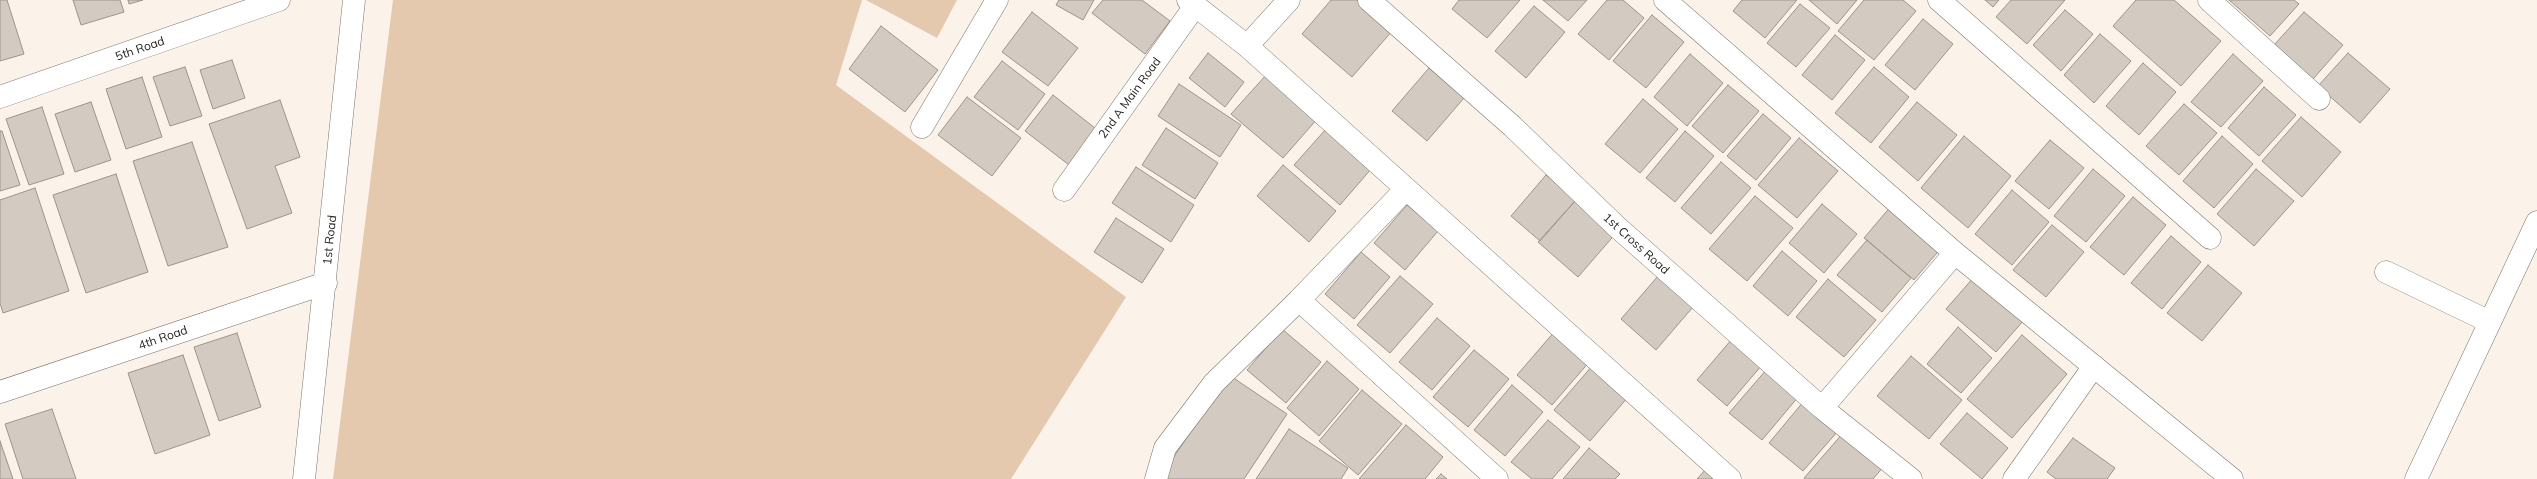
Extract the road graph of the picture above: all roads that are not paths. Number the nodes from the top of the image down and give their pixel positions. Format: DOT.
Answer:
graph roads {
  1 [pos="280,0"];
  2 [pos="354,0"];
  3 [pos="997,0"];
  4 [pos="1289,0"];
  5 [pos="1369,0"];
  6 [pos="1665,0"];
  7 [pos="1939,0"];
  8 [pos="2209,0"];
  9 [pos="1192,3"];
  10 [pos="1247,46"];
  11 [pos="0,97"];
  12 [pos="2320,99"];
  13 [pos="922,127"];
  14 [pos="1406,188"];
  15 [pos="1064,190"];
  16 [pos="2537,222"];
  17 [pos="2210,238"];
  18 [pos="1955,253"];
  19 [pos="2386,272"];
  20 [pos="326,283"];
  21 [pos="1299,300"];
  22 [pos="2490,322"];
  23 [pos="2094,366"];
  24 [pos="0,392"];
  25 [pos="1822,408"];
  26 [pos="304,479"];
  27 [pos="1156,479"];
  28 [pos="1497,479"];
  29 [pos="1730,479"];
  30 [pos="1911,479"];
  31 [pos="2014,479"];
  32 [pos="2232,479"];
  33 [pos="2416,479"];
  1 -- 11 [label="street, 5th Road"];
  2 -- 20 [label="street, 1st Road"];
  3 -- 13 [label="street"];
  4 -- 10 [label="street"];
  5 -- 25 [label="street, 1st Cross Road"];
  6 -- 18 [label="street"];
  7 -- 17 [label="street"];
  8 -- 12 [label="street"];
  9 -- 10 [label="street"];
  9 -- 15 [label="street, 2nd A Main Road"];
  10 -- 14 [label="street"];
  14 -- 21 [label="street"];
  14 -- 29 [label="street"];
  16 -- 22 [label="street"];
  18 -- 23 [label="street"];
  18 -- 25 [label="street"];
  19 -- 22 [label="street"];
  20 -- 24 [label="street, 4th Road"];
  20 -- 26 [label="street, 1st Road"];
  21 -- 27 [label="street"];
  21 -- 28 [label="street"];
  22 -- 33 [label="street"];
  23 -- 31 [label="street"];
  23 -- 32 [label="street"];
  25 -- 30 [label="street, 1st Cross Road"];
}
